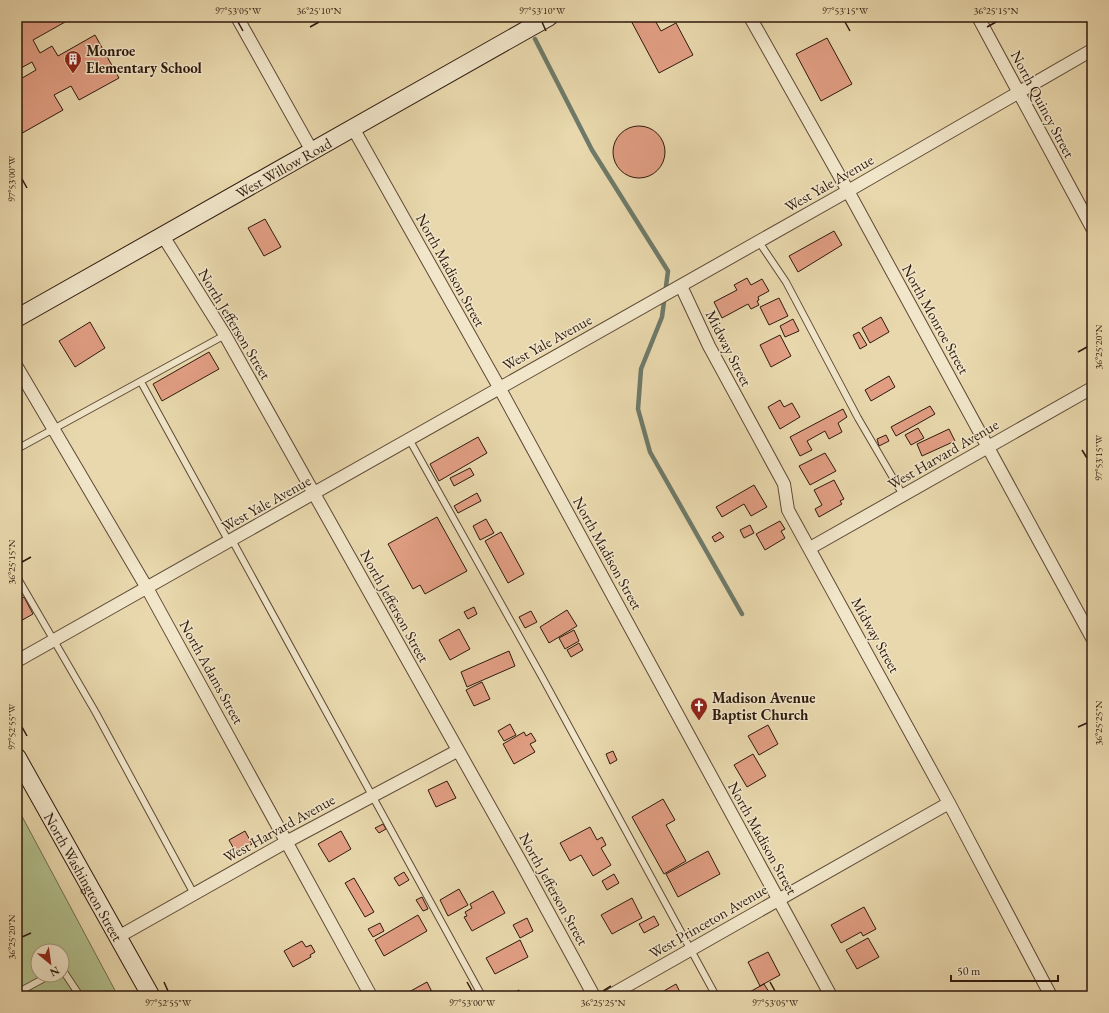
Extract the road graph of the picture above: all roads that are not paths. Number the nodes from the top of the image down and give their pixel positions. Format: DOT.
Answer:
graph roads {
  1 [pos="237,17"];
  2 [pos="549,17"];
  3 [pos="750,17"];
  4 [pos="978,17"];
  5 [pos="1092,50"];
  6 [pos="1019,92"];
  7 [pos="353,128"];
  8 [pos="312,151"];
  9 [pos="848,191"];
  10 [pos="1092,228"];
  11 [pos="163,236"];
  12 [pos="759,242"];
  13 [pos="680,286"];
  14 [pos="17,318"];
  15 [pos="225,335"];
  16 [pos="17,367"];
  17 [pos="141,382"];
  18 [pos="499,387"];
  19 [pos="1092,388"];
  20 [pos="54,430"];
  21 [pos="409,439"];
  22 [pos="988,446"];
  23 [pos="17,450"];
  24 [pos="314,495"];
  25 [pos="903,495"];
  26 [pos="230,541"];
  27 [pos="810,548"];
  28 [pos="17,577"];
  29 [pos="147,588"];
  30 [pos="1092,638"];
  31 [pos="55,640"];
  32 [pos="17,661"];
  33 [pos="457,751"];
  34 [pos="17,757"];
  35 [pos="372,795"];
  36 [pos="949,803"];
  37 [pos="288,841"];
  38 [pos="194,894"];
  39 [pos="779,899"];
  40 [pos="118,937"];
  41 [pos="690,949"];
  42 [pos="70,981"];
  43 [pos="35,983"];
  44 [pos="17,993"];
  45 [pos="80,996"];
  46 [pos="151,996"];
  47 [pos="371,996"];
  48 [pos="482,996"];
  49 [pos="594,996"];
  50 [pos="609,996"];
  51 [pos="716,996"];
  52 [pos="831,996"];
  53 [pos="1051,996"];
  1 -- 8 [label="street"];
  2 -- 7 [label="main road, West Willow Road"];
  3 -- 9 [label="street, North Monroe Street"];
  4 -- 6 [label="street, North Quincy Street"];
  5 -- 6 [label="street, West Yale Avenue"];
  6 -- 9 [label="street, West Yale Avenue"];
  6 -- 10 [label="street, North Quincy Street"];
  7 -- 8 [label="main road, West Willow Road"];
  7 -- 18 [label="street, North Madison Street"];
  8 -- 11 [label="main road, West Willow Road"];
  9 -- 12 [label="street, West Yale Avenue"];
  9 -- 22 [label="street, North Monroe Street"];
  11 -- 14 [label="main road, West Willow Road"];
  11 -- 15 [label="street, North Jefferson Street"];
  12 -- 13 [label="street, West Yale Avenue"];
  12 -- 25 [label="lane"];
  13 -- 18 [label="street, West Yale Avenue"];
  13 -- 27 [label="street, Midway Street"];
  15 -- 17 [label="lane"];
  15 -- 24 [label="street, North Jefferson Street"];
  16 -- 20 [label="street, North Adams Street"];
  17 -- 20 [label="lane"];
  17 -- 26 [label="lane"];
  18 -- 21 [label="street, West Yale Avenue"];
  18 -- 39 [label="street, North Madison Street"];
  19 -- 22 [label="street, West Harvard Avenue"];
  20 -- 23 [label="lane"];
  20 -- 29 [label="street, North Adams Street"];
  21 -- 24 [label="street, West Yale Avenue"];
  21 -- 41 [label="lane"];
  22 -- 25 [label="street, West Harvard Avenue"];
  22 -- 30 [label="street, North Monroe Street"];
  24 -- 26 [label="street, West Yale Avenue"];
  24 -- 33 [label="street, North Jefferson Street"];
  25 -- 27 [label="street, West Harvard Avenue"];
  26 -- 29 [label="street, West Yale Avenue"];
  26 -- 35 [label="lane"];
  27 -- 36 [label="street, Midway Street"];
  28 -- 31 [label="lane"];
  29 -- 31 [label="street, West Yale Avenue"];
  29 -- 37 [label="street, North Adams Street"];
  31 -- 32 [label="street, West Yale Avenue"];
  31 -- 38 [label="lane"];
  33 -- 35 [label="street, West Harvard Avenue"];
  33 -- 49 [label="street, North Jefferson Street"];
  34 -- 40 [label="main road, North Washington Street"];
  35 -- 37 [label="street, West Harvard Avenue"];
  35 -- 48 [label="lane"];
  36 -- 39 [label="street, West Princeton Avenue"];
  36 -- 53 [label="street, Midway Street"];
  37 -- 38 [label="street, West Harvard Avenue"];
  37 -- 47 [label="street, North Adams Street"];
  38 -- 40 [label="street, West Harvard Avenue"];
  39 -- 41 [label="street, West Princeton Avenue"];
  39 -- 52 [label="street, North Madison Street"];
  40 -- 46 [label="main road, North Washington Street"];
  41 -- 50 [label="street, West Princeton Avenue"];
  41 -- 51 [label="lane"];
  42 -- 45 [label="lane"];
  43 -- 44 [label="lane"];
}
